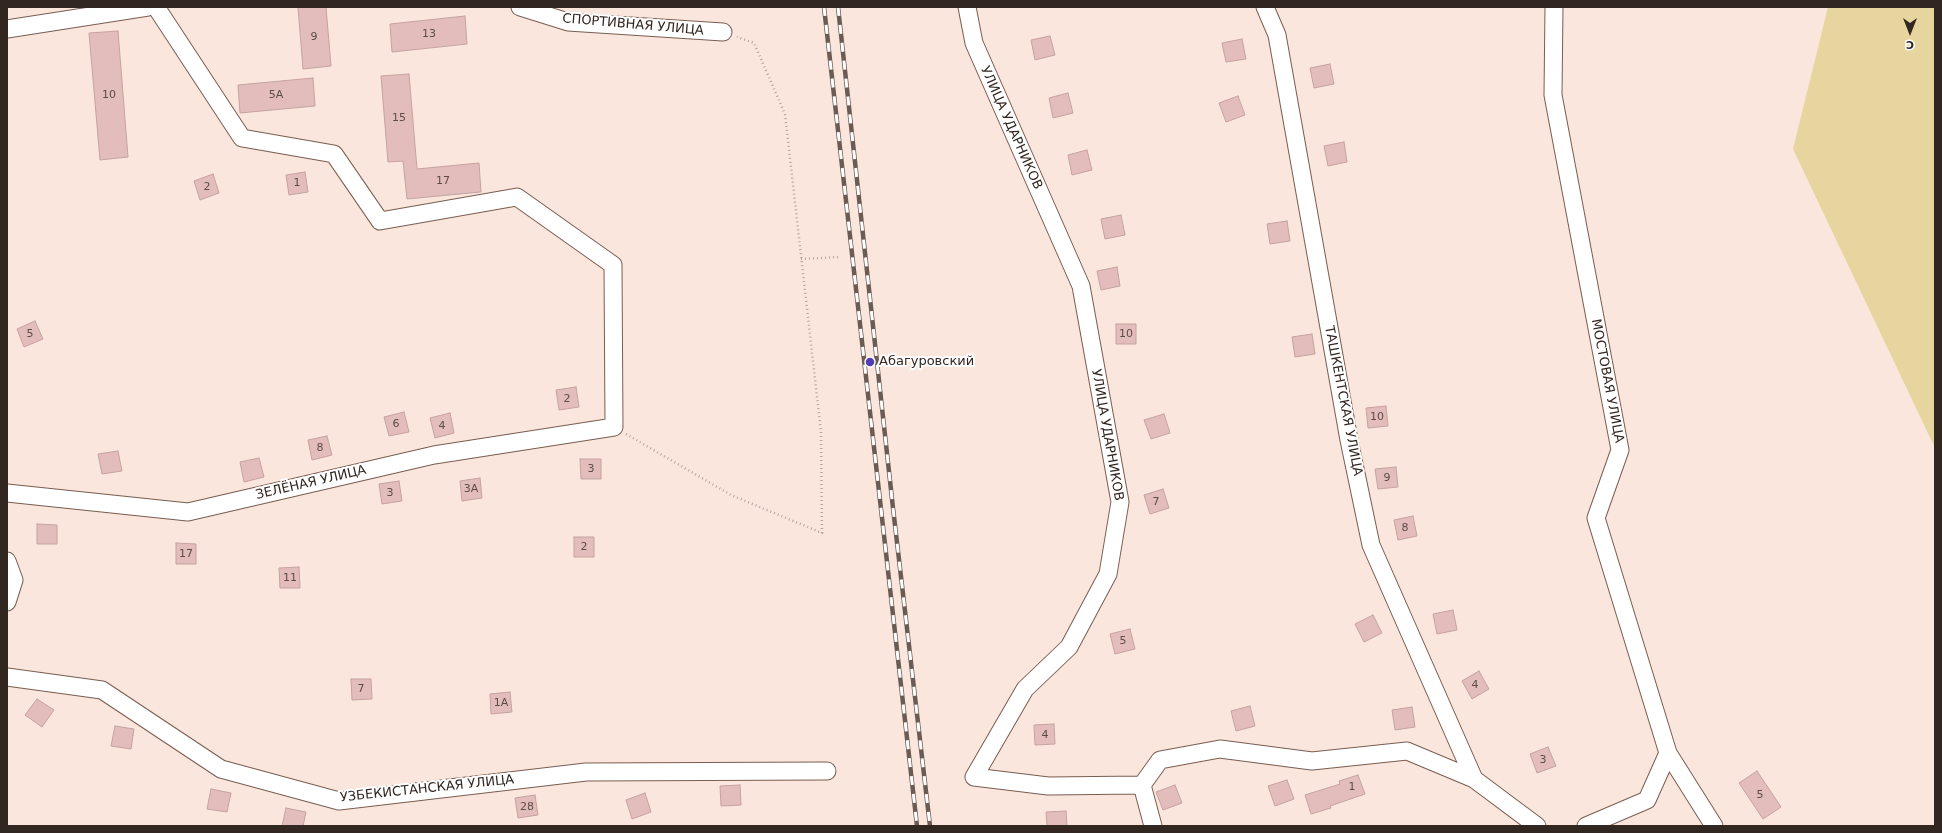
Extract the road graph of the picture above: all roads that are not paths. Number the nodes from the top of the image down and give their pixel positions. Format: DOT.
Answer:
graph roads {
  1 [pos="148,7"];
  2 [pos="156,7"];
  3 [pos="520,7"];
  4 [pos="967,7"];
  5 [pos="1265,7"];
  6 [pos="1554,7"];
  7 [pos="7,29"];
  8 [pos="723,32"];
  9 [pos="7,493"];
  10 [pos="7,561"];
  11 [pos="7,602"];
  12 [pos="7,677"];
  13 [pos="1668,754"];
  14 [pos="827,771"];
  15 [pos="1474,779"];
  16 [pos="1142,785"];
  17 [pos="1153,826"];
  18 [pos="1537,826"];
  19 [pos="1586,826"];
  20 [pos="1714,826"];
  1 -- 7 [label="street"];
  2 -- 9 [label="street, ЗЕЛЁНАЯ УЛИЦА"];
  3 -- 8 [label="street, СПОРТИВНАЯ УЛИЦА"];
  4 -- 16 [label="street, УЛИЦА УДАРНИКОВ"];
  5 -- 15 [label="street, ТАШКЕНТСКАЯ УЛИЦА"];
  6 -- 13 [label="street, МОСТОВАЯ УЛИЦА"];
  10 -- 11 [label="street"];
  12 -- 14 [label="street, УЗБЕКИСТАНСКАЯ УЛИЦА"];
  13 -- 19 [label="street"];
  13 -- 20 [label="street, МОСТОВАЯ УЛИЦА"];
  15 -- 16 [label="street"];
  15 -- 18 [label="street"];
  16 -- 17 [label="street"];
}
